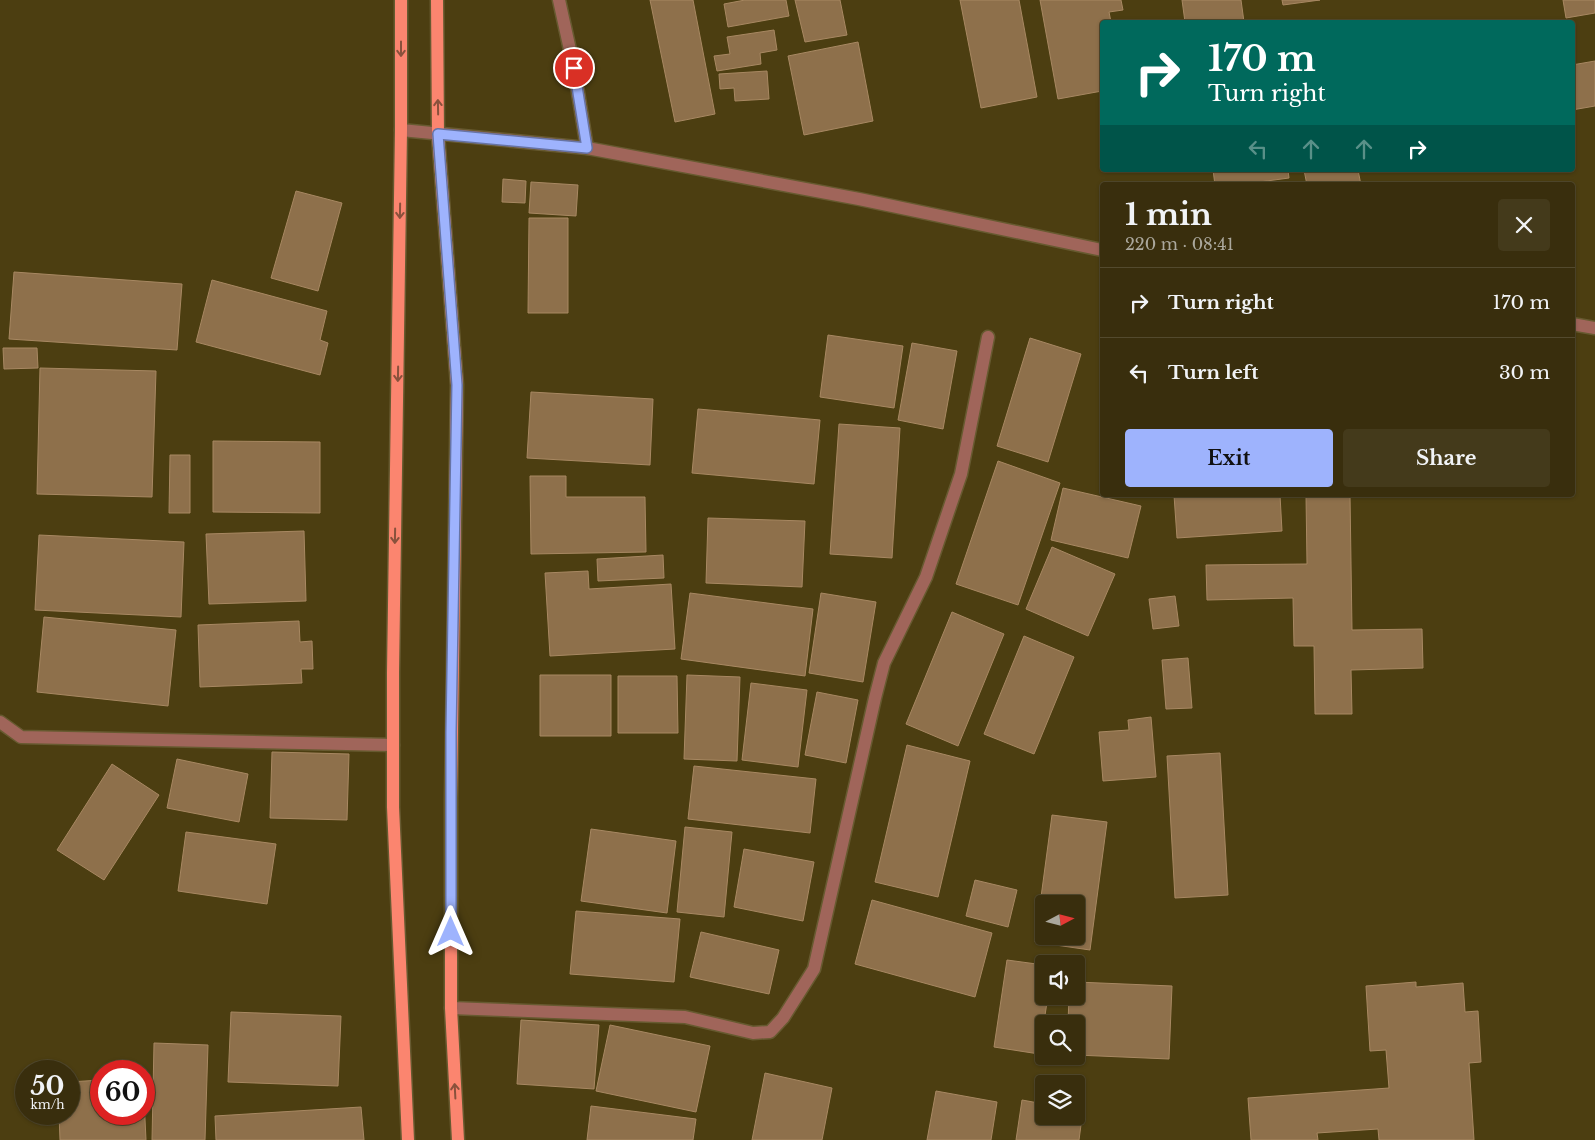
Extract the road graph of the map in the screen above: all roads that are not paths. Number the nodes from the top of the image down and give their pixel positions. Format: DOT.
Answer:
graph roads {
  1 [pos="401,0"];
  2 [pos="437,0"];
  3 [pos="559,0"];
  4 [pos="401,130"];
  5 [pos="438,134"];
  6 [pos="587,148"];
  7 [pos="1100,250"];
  8 [pos="1575,325"];
  9 [pos="1595,328"];
  10 [pos="988,337"];
  11 [pos="0,722"];
  12 [pos="393,745"];
  13 [pos="451,1008"];
  14 [pos="408,1140"];
  15 [pos="458,1140"];
  1 -- 4 [label="main road, one-way"];
  5 -- 2 [label="main road, one-way"];
  3 -- 6 [label="street"];
  4 -- 5 [label="street"];
  4 -- 12 [label="main road, one-way"];
  5 -- 6 [label="street"];
  5 -- 13 [label="main road"];
  6 -- 7 [label="street"];
  8 -- 9 [label="street"];
  10 -- 13 [label="street"];
  11 -- 12 [label="street"];
  12 -- 14 [label="main road"];
  15 -- 13 [label="main road, one-way"];
}
